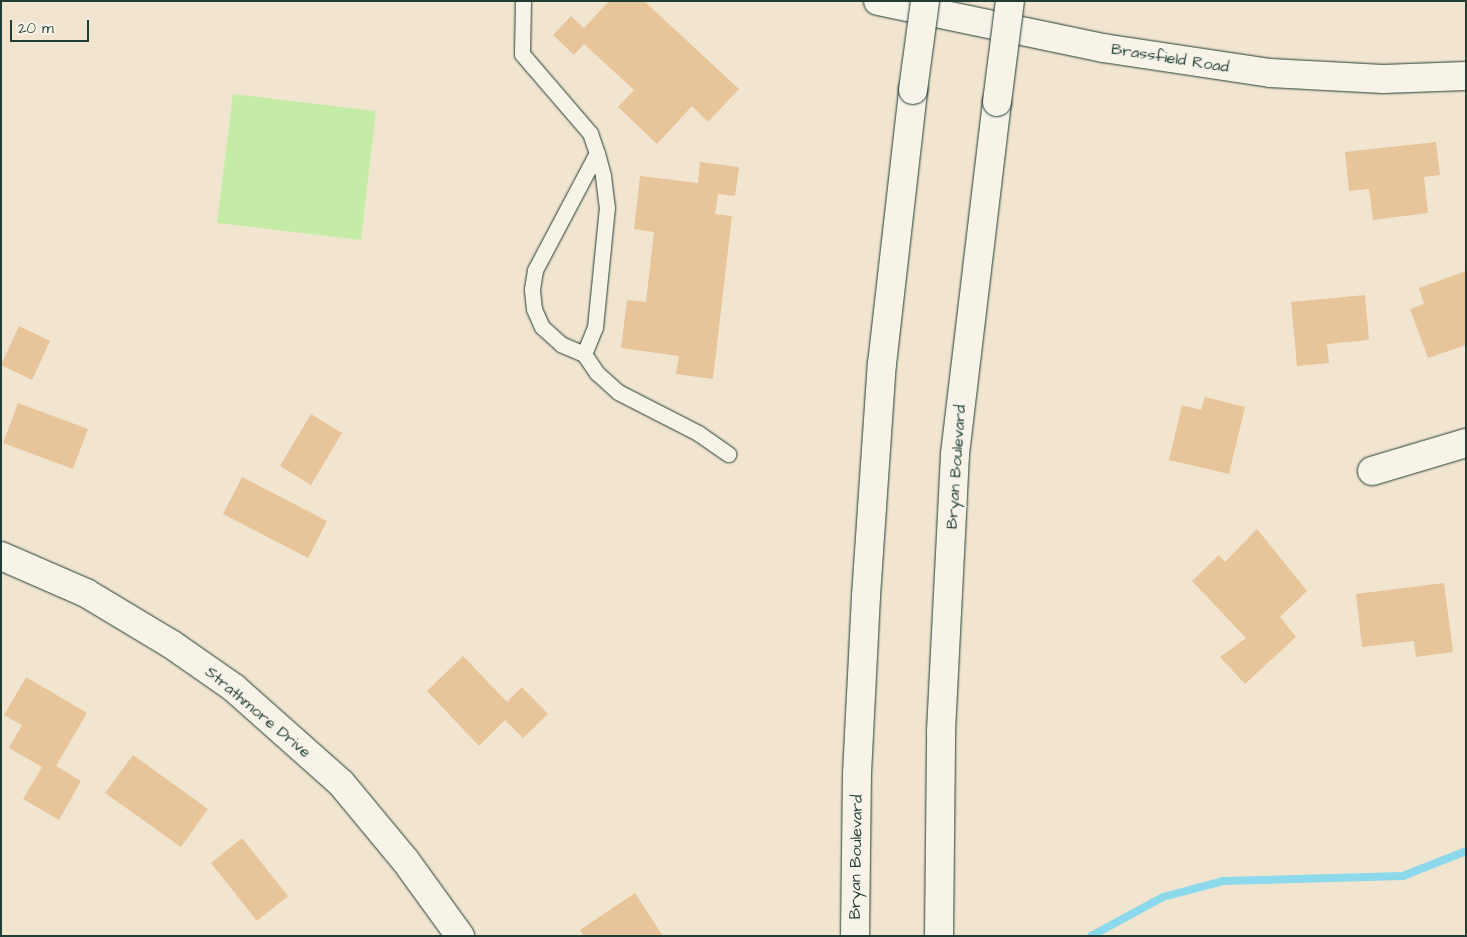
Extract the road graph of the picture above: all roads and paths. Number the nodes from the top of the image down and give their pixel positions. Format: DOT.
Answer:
graph roads {
  1 [pos="523,1"];
  2 [pos="878,1"];
  3 [pos="925,1"];
  4 [pos="1010,1"];
  5 [pos="1466,76"];
  6 [pos="597,153"];
  7 [pos="584,354"];
  8 [pos="1466,443"];
  9 [pos="728,454"];
  10 [pos="1372,471"];
  11 [pos="1,556"];
  12 [pos="460,936"];
  13 [pos="855,936"];
  14 [pos="939,936"];
  1 -- 6 [label="lane"];
  2 -- 5 [label="main road, Brassfield Road"];
  3 -- 13 [label="main road, Bryan Boulevard, bridge"];
  4 -- 14 [label="main road, Bryan Boulevard, bridge"];
  6 -- 7 [label="lane"];
  6 -- 7 [label="lane"];
  7 -- 9 [label="lane"];
  8 -- 10 [label="main road"];
  11 -- 12 [label="main road, Strathmore Drive"];
}
